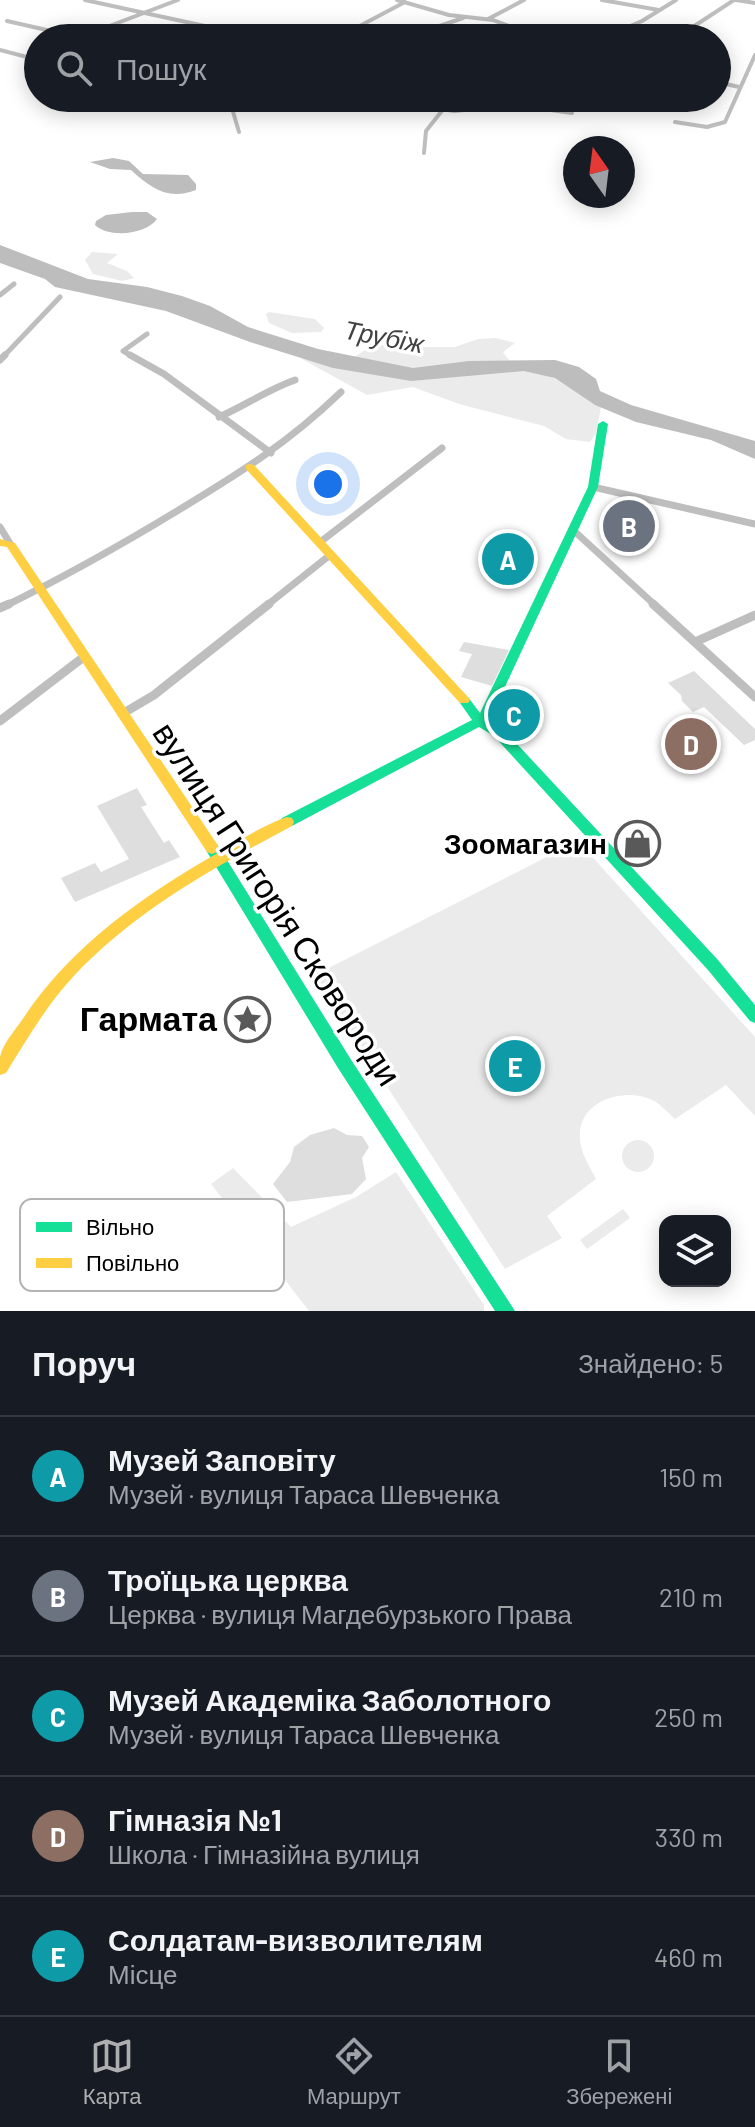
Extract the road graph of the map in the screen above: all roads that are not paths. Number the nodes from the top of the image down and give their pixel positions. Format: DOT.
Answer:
graph roads {
  1 [pos="85,0"];
  2 [pos="178,0"];
  3 [pos="397,0"];
  4 [pos="524,0"];
  5 [pos="602,0"];
  6 [pos="676,0"];
  7 [pos="735,0"];
  8 [pos="407,1"];
  9 [pos="755,3"];
  10 [pos="660,10"];
  11 [pos="145,12"];
  12 [pos="464,17"];
  13 [pos="488,19"];
  14 [pos="7,21"];
  15 [pos="115,24"];
  16 [pos="198,24"];
  17 [pos="364,24"];
  18 [pos="444,24"];
  19 [pos="502,24"];
  20 [pos="631,24"];
  21 [pos="698,24"];
  22 [pos="24,25"];
  23 [pos="0,50"];
  24 [pos="755,55"];
  25 [pos="24,57"];
  26 [pos="731,85"];
  27 [pos="739,87"];
  28 [pos="731,105"];
  29 [pos="233,112"];
  30 [pos="442,112"];
  31 [pos="565,112"];
  32 [pos="728,112"];
  33 [pos="572,113"];
  34 [pos="675,122"];
  35 [pos="239,132"];
  36 [pos="424,153"];
  37 [pos="14,284"];
  38 [pos="0,295"];
  39 [pos="60,297"];
  40 [pos="147,334"];
  41 [pos="0,360"];
  42 [pos="295,380"];
  43 [pos="341,392"];
  44 [pos="219,417"];
  45 [pos="603,424"];
  46 [pos="442,448"];
  47 [pos="271,453"];
  48 [pos="250,467"];
  49 [pos="593,487"];
  50 [pos="755,524"];
  51 [pos="0,527"];
  52 [pos="572,529"];
  53 [pos="319,543"];
  54 [pos="6,544"];
  55 [pos="330,555"];
  56 [pos="41,589"];
  57 [pos="0,608"];
  58 [pos="755,615"];
  59 [pos="695,642"];
  60 [pos="85,656"];
  61 [pos="755,697"];
  62 [pos="122,714"];
  63 [pos="0,721"];
  64 [pos="480,722"];
  65 [pos="219,858"];
  66 [pos="755,1016"];
  67 [pos="0,1068"];
  68 [pos="506,1311"];
  1 -- 11 [label="street"];
  2 -- 11 [label="street"];
  3 -- 8 [label="street"];
  4 -- 13 [label="street"];
  5 -- 10 [label="street"];
  6 -- 10 [label="street"];
  7 -- 9 [label="street"];
  7 -- 21 [label="street"];
  8 -- 12 [label="street"];
  8 -- 17 [label="street"];
  10 -- 20 [label="street"];
  11 -- 15 [label="street"];
  11 -- 16 [label="street"];
  12 -- 13 [label="street"];
  12 -- 18 [label="street"];
  13 -- 19 [label="street"];
  14 -- 22 [label="street"];
  23 -- 25 [label="street"];
  24 -- 27 [label="street"];
  26 -- 27 [label="street"];
  27 -- 28 [label="street"];
  29 -- 35 [label="street"];
  30 -- 36 [label="street"];
  31 -- 33 [label="street"];
  32 -- 34 [label="street"];
  37 -- 38 [label="street"];
  39 -- 41 [label="street"];
  40 -- 44 [label="street"];
  42 -- 44 [label="street"];
  43 -- 47 [label="street"];
  44 -- 47 [label="street"];
  45 -- 49 [label="street"];
  46 -- 53 [label="street"];
  47 -- 48 [label="street"];
  48 -- 53 [label="street"];
  48 -- 56 [label="street"];
  49 -- 50 [label="street"];
  49 -- 52 [label="street"];
  51 -- 54 [label="street, вулиця Григорія Сковороди"];
  52 -- 59 [label="street"];
  52 -- 64 [label="street"];
  53 -- 55 [label="street"];
  54 -- 56 [label="street, вулиця Григорія Сковороди"];
  55 -- 62 [label="street"];
  55 -- 64 [label="street"];
  56 -- 57 [label="street"];
  56 -- 60 [label="street, вулиця Григорія Сковороди"];
  58 -- 59 [label="street"];
  59 -- 61 [label="street"];
  60 -- 62 [label="street, вулиця Григорія Сковороди"];
  60 -- 63 [label="street"];
  62 -- 65 [label="street, вулиця Григорія Сковороди"];
  64 -- 65 [label="street"];
  64 -- 66 [label="street"];
  65 -- 67 [label="street"];
  65 -- 68 [label="street, вулиця Григорія Сковороди"];
}
